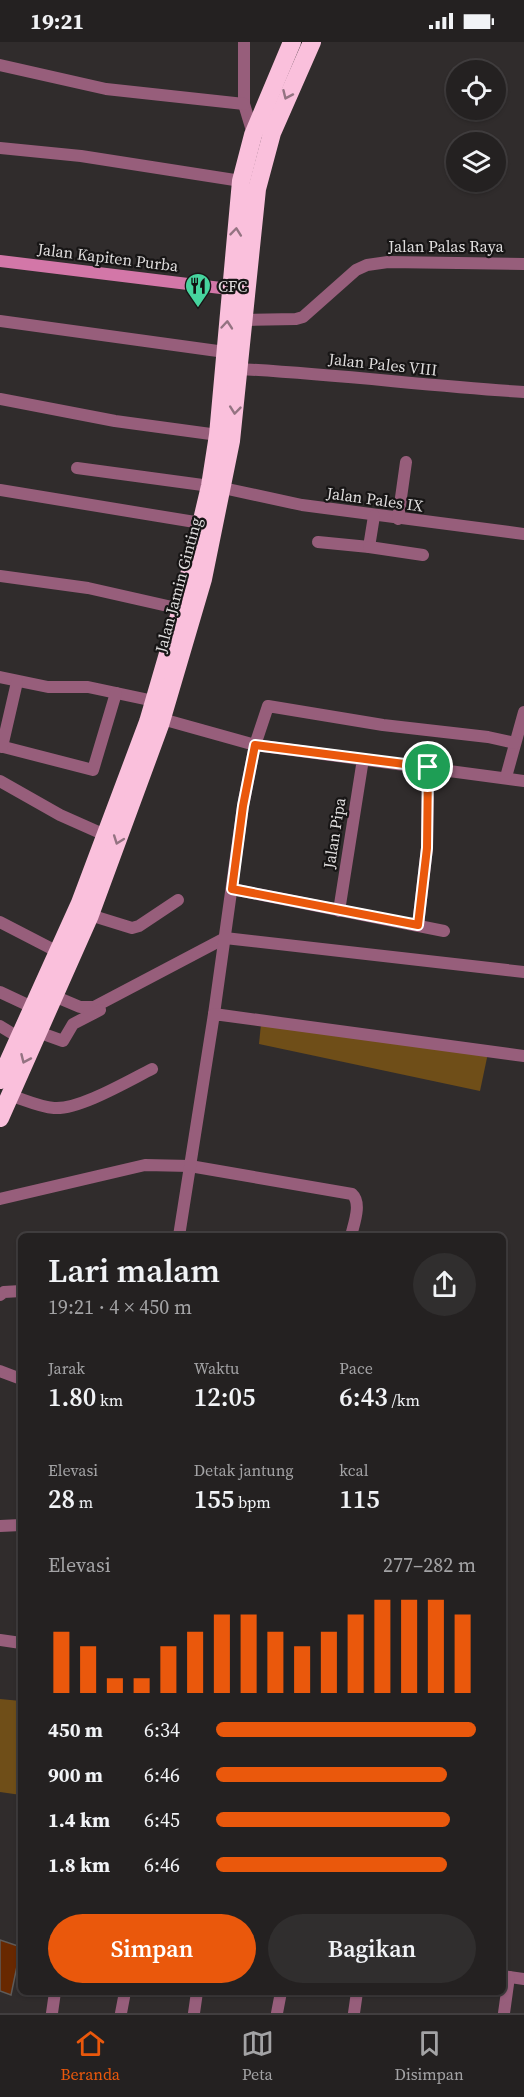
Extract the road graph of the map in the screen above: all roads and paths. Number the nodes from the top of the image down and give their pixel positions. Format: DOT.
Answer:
graph roads {
  1 [pos="244,42"];
  2 [pos="292,42"];
  3 [pos="312,42"];
  4 [pos="0,65"];
  5 [pos="244,104"];
  6 [pos="253,135"];
  7 [pos="0,148"];
  8 [pos="241,181"];
  9 [pos="0,261"];
  10 [pos="524,264"];
  11 [pos="238,290"];
  12 [pos="244,320"];
  13 [pos="0,321"];
  14 [pos="225,352"];
  15 [pos="239,369"];
  16 [pos="524,392"];
  17 [pos="0,399"];
  18 [pos="218,435"];
  19 [pos="406,462"];
  20 [pos="77,468"];
  21 [pos="217,487"];
  22 [pos="0,490"];
  23 [pos="374,516"];
  24 [pos="398,519"];
  25 [pos="201,523"];
  26 [pos="524,534"];
  27 [pos="318,542"];
  28 [pos="369,547"];
  29 [pos="423,555"];
  30 [pos="0,576"];
  31 [pos="181,609"];
  32 [pos="0,677"];
  33 [pos="17,682"];
  34 [pos="116,693"];
  35 [pos="154,701"];
  36 [pos="524,712"];
  37 [pos="156,722"];
  38 [pos="515,743"];
  39 [pos="255,745"];
  40 [pos="1,746"];
  41 [pos="363,759"];
  42 [pos="428,767"];
  43 [pos="506,777"];
  44 [pos="0,781"];
  45 [pos="524,781"];
  46 [pos="105,835"];
  47 [pos="232,889"];
  48 [pos="178,900"];
  49 [pos="339,911"];
  50 [pos="90,915"];
  51 [pos="0,922"];
  52 [pos="418,925"];
  53 [pos="444,931"];
  54 [pos="224,942"];
  55 [pos="58,952"];
  56 [pos="524,972"];
  57 [pos="0,992"];
  58 [pos="54,996"];
  59 [pos="32,1007"];
  60 [pos="214,1014"];
  61 [pos="0,1026"];
  62 [pos="38,1032"];
  63 [pos="18,1037"];
  64 [pos="524,1056"];
  65 [pos="152,1069"];
  66 [pos="5,1087"];
  67 [pos="0,1118"];
  68 [pos="190,1166"];
  69 [pos="0,1199"];
  70 [pos="179,1233"];
  71 [pos="352,1233"];
  72 [pos="18,1291"];
  73 [pos="0,1295"];
  74 [pos="0,1371"];
  75 [pos="18,1378"];
  76 [pos="18,1525"];
  77 [pos="0,1526"];
  78 [pos="0,1640"];
  79 [pos="18,1643"];
  80 [pos="524,1972"];
  81 [pos="506,1974"];
  82 [pos="506,1974"];
  83 [pos="524,1979"];
  84 [pos="55,1995"];
  85 [pos="124,1995"];
  86 [pos="197,1995"];
  87 [pos="280,1995"];
  88 [pos="357,1995"];
  89 [pos="504,1995"];
  90 [pos="52,2013"];
  91 [pos="121,2013"];
  92 [pos="194,2013"];
  93 [pos="277,2013"];
  94 [pos="354,2013"];
  95 [pos="504,2013"];
  1 -- 5 [label="street"];
  2 -- 6 [label="highway, Jalan Jamin Ginting"];
  3 -- 11 [label="highway, Jalan Jamin Ginting, one-way"];
  4 -- 5 [label="street"];
  5 -- 6 [label="street"];
  6 -- 8 [label="highway, Jalan Jamin Ginting"];
  7 -- 8 [label="street"];
  11 -- 8 [label="highway, Jalan Jamin Ginting, one-way"];
  9 -- 11 [label="street, Jalan Kapiten Purba"];
  10 -- 12 [label="street, Jalan Palas Raya"];
  11 -- 12 [label="highway, Jalan Jamin Ginting"];
  14 -- 11 [label="highway, Jalan Jamin Ginting, one-way"];
  12 -- 15 [label="highway, Jalan Jamin Ginting"];
  13 -- 14 [label="street"];
  14 -- 18 [label="highway, Jalan Jamin Ginting"];
  15 -- 16 [label="street, Jalan Pales VIII"];
  15 -- 21 [label="highway, Jalan Jamin Ginting, one-way"];
  17 -- 18 [label="street"];
  18 -- 21 [label="highway, Jalan Jamin Ginting"];
  19 -- 24 [label="street"];
  20 -- 21 [label="street, Jalan Pales IX"];
  21 -- 23 [label="street, Jalan Pales IX"];
  21 -- 25 [label="highway, Jalan Jamin Ginting"];
  21 -- 37 [label="highway, Jalan Jamin Ginting"];
  22 -- 25 [label="street"];
  23 -- 24 [label="street, Jalan Pales IX"];
  23 -- 28 [label="street"];
  24 -- 26 [label="street, Jalan Pales IX"];
  25 -- 31 [label="highway, Jalan Jamin Ginting"];
  27 -- 28 [label="street"];
  28 -- 29 [label="street"];
  30 -- 31 [label="street"];
  31 -- 35 [label="highway, Jalan Jamin Ginting"];
  32 -- 33 [label="street"];
  33 -- 34 [label="street"];
  33 -- 40 [label="street"];
  34 -- 35 [label="street"];
  34 -- 40 [label="street"];
  35 -- 37 [label="highway, Jalan Jamin Ginting"];
  36 -- 38 [label="street"];
  37 -- 39 [label="street"];
  37 -- 46 [label="highway, Jalan Jamin Ginting"];
  37 -- 50 [label="highway, Jalan Jamin Ginting, one-way"];
  38 -- 39 [label="street"];
  38 -- 43 [label="street"];
  39 -- 41 [label="street"];
  39 -- 47 [label="street"];
  41 -- 42 [label="street"];
  41 -- 49 [label="street, Jalan Pipa"];
  42 -- 43 [label="street"];
  42 -- 52 [label="street"];
  43 -- 45 [label="street"];
  44 -- 46 [label="street"];
  46 -- 55 [label="highway, Jalan Jamin Ginting"];
  47 -- 49 [label="street"];
  47 -- 54 [label="street"];
  48 -- 50 [label="street"];
  49 -- 52 [label="street"];
  50 -- 58 [label="highway, Jalan Jamin Ginting"];
  51 -- 55 [label="street"];
  52 -- 53 [label="street"];
  54 -- 56 [label="street"];
  54 -- 58 [label="street"];
  54 -- 60 [label="street"];
  54 -- 62 [label="street"];
  55 -- 59 [label="highway, Jalan Jamin Ginting"];
  57 -- 59 [label="street"];
  58 -- 62 [label="highway, Jalan Jamin Ginting"];
  59 -- 63 [label="highway, Jalan Jamin Ginting"];
  60 -- 64 [label="street"];
  60 -- 68 [label="street"];
  61 -- 63 [label="street"];
  62 -- 66 [label="highway, Jalan Jamin Ginting, one-way"];
  63 -- 66 [label="highway, Jalan Jamin Ginting"];
  65 -- 66 [label="street"];
  66 -- 67 [label="highway, Jalan Jamin Ginting"];
  68 -- 69 [label="street"];
  68 -- 70 [label="street"];
  68 -- 71 [label="street"];
  72 -- 73 [label="street"];
  74 -- 75 [label="street"];
  76 -- 77 [label="street"];
  78 -- 79 [label="street"];
  80 -- 81 [label="street"];
  82 -- 83 [label="street"];
  84 -- 90 [label="street"];
  85 -- 91 [label="street"];
  86 -- 92 [label="street"];
  87 -- 93 [label="street"];
  88 -- 94 [label="street"];
  89 -- 95 [label="street"];
}
